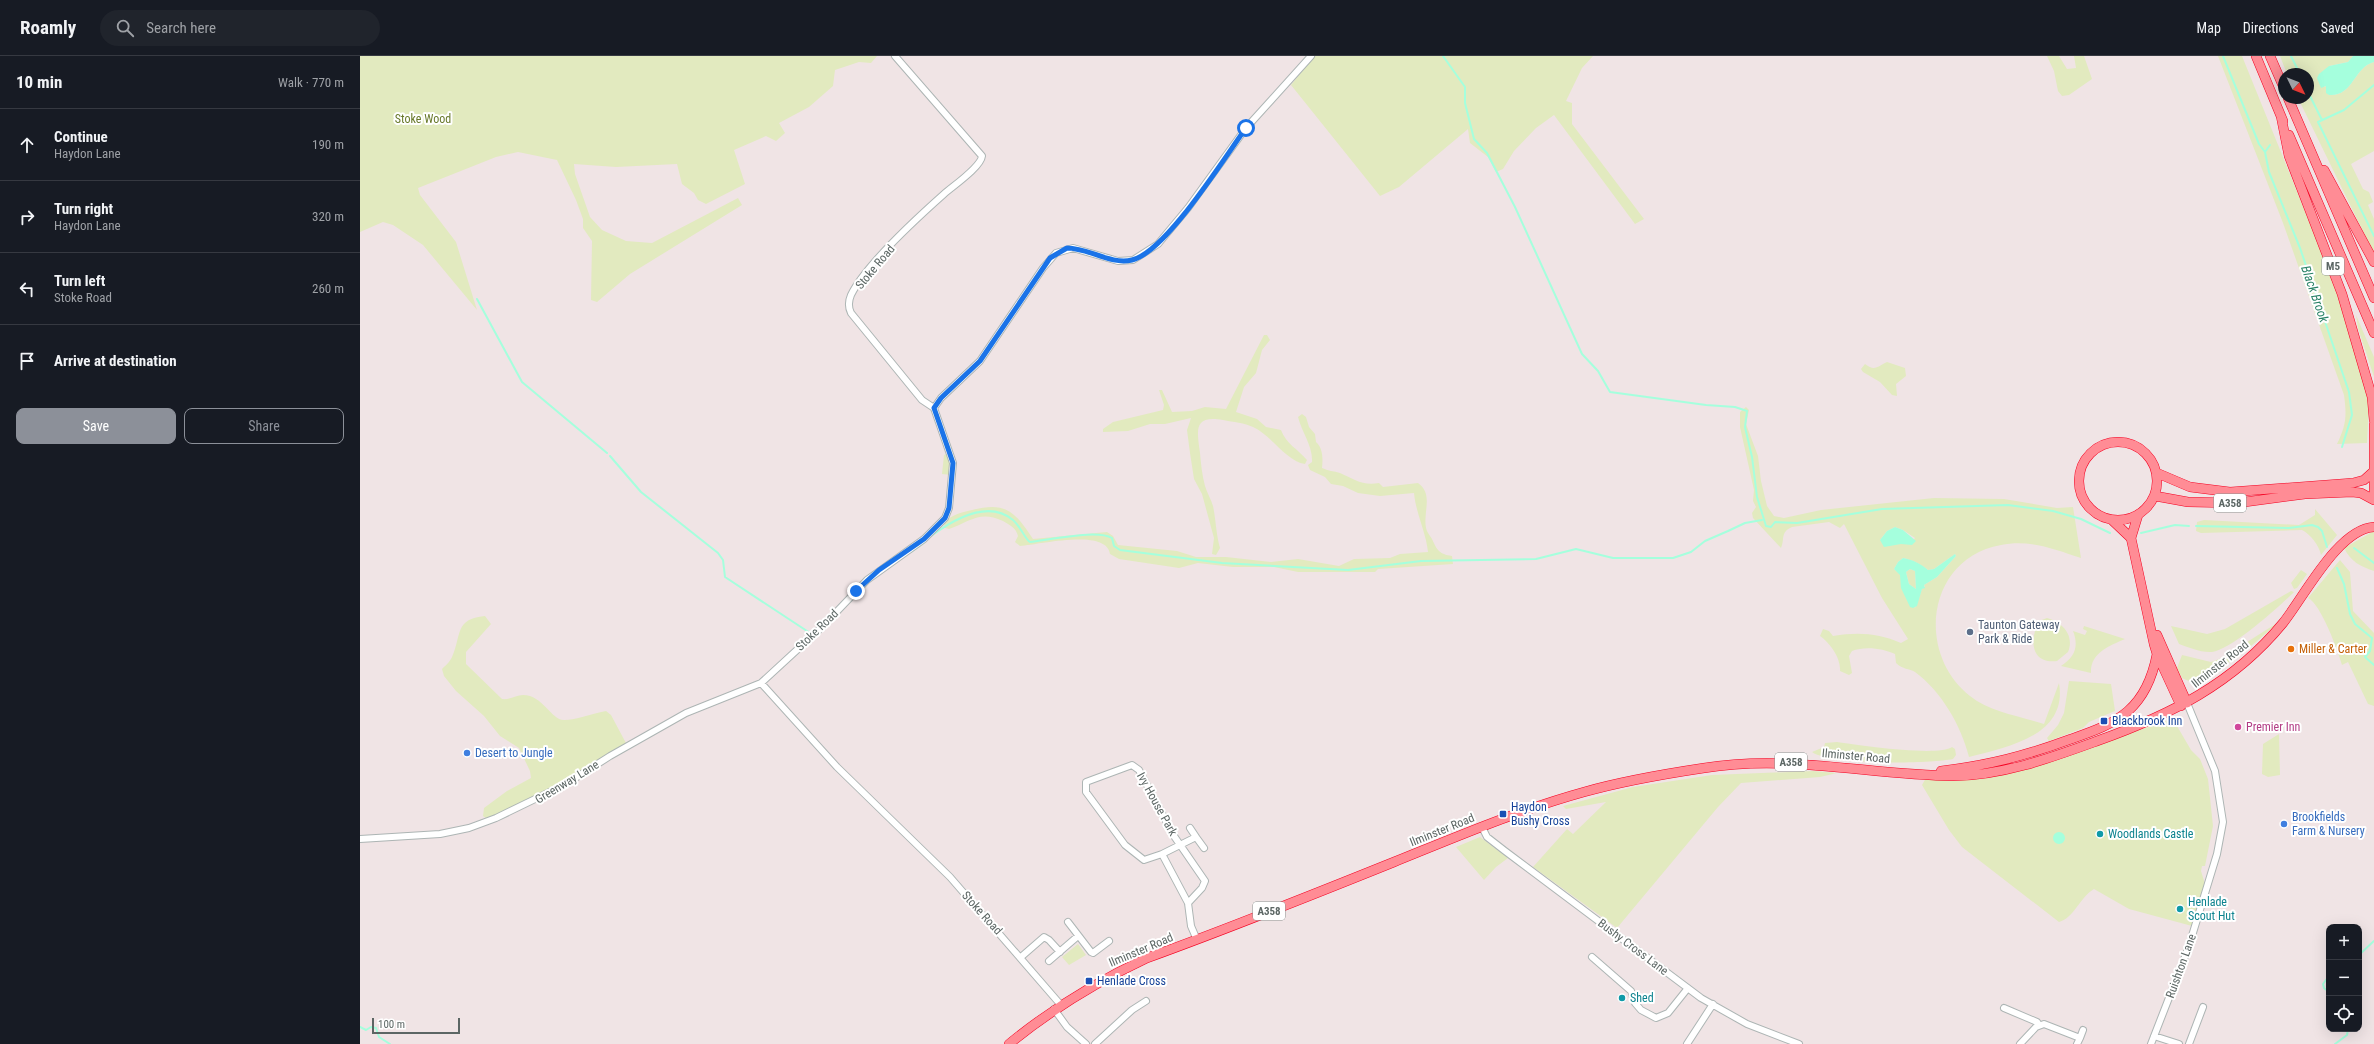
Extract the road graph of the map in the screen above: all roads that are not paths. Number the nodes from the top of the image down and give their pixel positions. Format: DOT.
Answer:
graph roads {
  1 [pos="895,56"];
  2 [pos="1311,56"];
  3 [pos="2256,56"];
  4 [pos="2270,56"];
  5 [pos="2278,74"];
  6 [pos="2291,104"];
  7 [pos="2281,116"];
  8 [pos="2307,141"];
  9 [pos="2374,262"];
  10 [pos="2374,298"];
  11 [pos="2374,333"];
  12 [pos="934,408"];
  13 [pos="2374,420"];
  14 [pos="2374,425"];
  15 [pos="2374,470"];
  16 [pos="2157,472"];
  17 [pos="2304,490"];
  18 [pos="2331,490"];
  19 [pos="2155,496"];
  20 [pos="2374,496"];
  21 [pos="2374,500"];
  22 [pos="2138,515"];
  23 [pos="2112,520"];
  24 [pos="2374,527"];
  25 [pos="2131,538"];
  26 [pos="2146,604"];
  27 [pos="2157,654"];
  28 [pos="761,683"];
  29 [pos="2184,705"];
  30 [pos="1920,774"];
  31 [pos="1482,827"];
  32 [pos="1190,828"];
  33 [pos="1196,837"];
  34 [pos="360,839"];
  35 [pos="1182,846"];
  36 [pos="1204,848"];
  37 [pos="1162,854"];
  38 [pos="1188,903"];
  39 [pos="1068,922"];
  40 [pos="1078,936"];
  41 [pos="1197,940"];
  42 [pos="1109,941"];
  43 [pos="1060,952"];
  44 [pos="1021,957"];
  45 [pos="1592,957"];
  46 [pos="1049,962"];
  47 [pos="1688,988"];
  48 [pos="1146,1000"];
  49 [pos="1712,1004"];
  50 [pos="1057,1007"];
  51 [pos="2203,1007"];
  52 [pos="2004,1008"];
  53 [pos="2039,1025"];
  54 [pos="2084,1030"];
  55 [pos="2154,1036"];
  56 [pos="2078,1041"];
  57 [pos="1084,1043"];
  58 [pos="1009,1044"];
  59 [pos="1095,1044"];
  60 [pos="1687,1044"];
  61 [pos="1799,1044"];
  62 [pos="2020,1044"];
  63 [pos="2151,1044"];
  64 [pos="2179,1044"];
  65 [pos="2189,1044"];
  1 -- 12 [label="street, Stoke Road"];
  2 -- 12 [label="street"];
  3 -- 7 [label="highway, M5"];
  4 -- 5 [label="highway"];
  6 -- 8 [label="highway, M5"];
  7 -- 11 [label="highway, M5"];
  7 -- 13 [label="highway, M5"];
  8 -- 9 [label="highway, M5"];
  8 -- 10 [label="highway, M5"];
  12 -- 28 [label="street, Stoke Road"];
  14 -- 15 [label="highway"];
  15 -- 18 [label="highway, A358"];
  15 -- 20 [label="highway"];
  16 -- 17 [label="highway, A358"];
  16 -- 19 [label="highway"];
  16 -- 23 [label="highway"];
  17 -- 18 [label="highway, A358"];
  17 -- 19 [label="highway, A358"];
  18 -- 21 [label="highway, A358"];
  19 -- 22 [label="highway"];
  22 -- 23 [label="highway"];
  22 -- 25 [label="highway, A358"];
  23 -- 25 [label="highway"];
  24 -- 29 [label="highway, Ilminster Road / A358"];
  25 -- 26 [label="highway, A358"];
  26 -- 27 [label="highway, A358"];
  26 -- 29 [label="highway, A358"];
  27 -- 29 [label="highway, A358"];
  27 -- 30 [label="highway, Ilminster Road / A358"];
  28 -- 34 [label="street, Greenway Lane"];
  28 -- 44 [label="street, Stoke Road"];
  29 -- 30 [label="highway, Ilminster Road / A358"];
  29 -- 55 [label="street, Ruishton Lane"];
  30 -- 31 [label="highway, Ilminster Road / A358"];
  31 -- 41 [label="highway, Ilminster Road / A358"];
  31 -- 47 [label="street, Bushy Cross Lane"];
  32 -- 33 [label="street, Ivy House Park"];
  33 -- 35 [label="street, Ivy House Park"];
  33 -- 36 [label="street, Ivy House Park"];
  35 -- 37 [label="street, Ivy House Park"];
  35 -- 37 [label="street, Ivy House Park"];
  35 -- 38 [label="street, Ivy House Park"];
  37 -- 38 [label="street, Ivy House Park"];
  38 -- 41 [label="street, Ivy House Park"];
  39 -- 40 [label="street"];
  40 -- 42 [label="street"];
  40 -- 43 [label="street"];
  41 -- 50 [label="highway, Ilminster Road / A358"];
  43 -- 44 [label="street"];
  43 -- 46 [label="street"];
  44 -- 50 [label="street, Stoke Road"];
  45 -- 47 [label="street"];
  47 -- 49 [label="street, Bushy Cross Lane"];
  48 -- 59 [label="street"];
  49 -- 60 [label="street"];
  49 -- 61 [label="street, Bushy Cross Lane"];
  50 -- 57 [label="street, Stoke Road"];
  50 -- 58 [label="highway, Ilminster Road / A358"];
  51 -- 65 [label="street"];
  52 -- 53 [label="street"];
  53 -- 56 [label="street"];
  53 -- 62 [label="street"];
  54 -- 56 [label="street"];
  55 -- 63 [label="street, Ruishton Lane"];
  55 -- 64 [label="street"];
}
